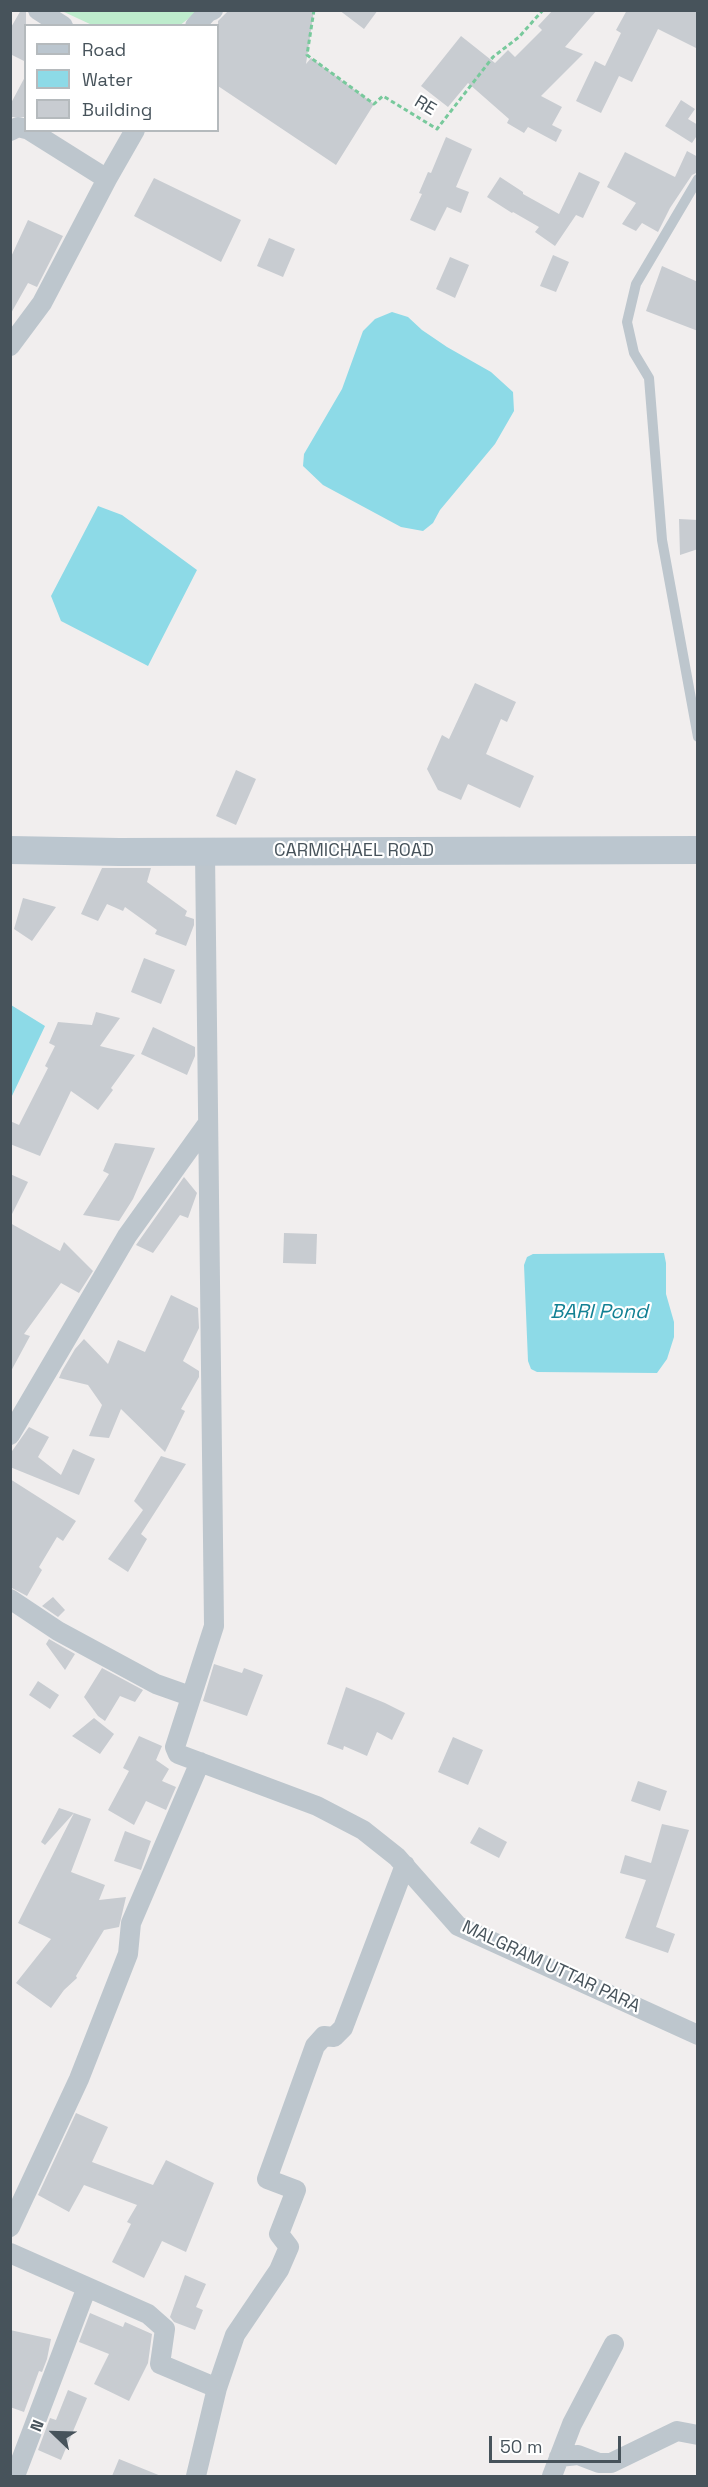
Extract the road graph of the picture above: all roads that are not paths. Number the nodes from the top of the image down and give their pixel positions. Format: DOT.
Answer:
graph roads {
  1 [pos="38,10"];
  2 [pos="213,10"];
  3 [pos="60,24"];
  4 [pos="197,24"];
  5 [pos="24,129"];
  6 [pos="10,131"];
  7 [pos="30,132"];
  8 [pos="134,132"];
  9 [pos="107,179"];
  10 [pos="698,179"];
  11 [pos="10,346"];
  12 [pos="698,737"];
  13 [pos="10,850"];
  14 [pos="698,850"];
  15 [pos="205,852"];
  16 [pos="208,1123"];
  17 [pos="10,1435"];
  18 [pos="10,1599"];
  19 [pos="190,1696"];
  20 [pos="200,1762"];
  21 [pos="405,1865"];
  22 [pos="698,2035"];
  23 [pos="10,2227"];
  24 [pos="10,2253"];
  25 [pos="87,2287"];
  26 [pos="614,2344"];
  27 [pos="217,2388"];
  28 [pos="698,2435"];
  29 [pos="559,2457"];
  30 [pos="15,2476"];
  31 [pos="196,2476"];
  32 [pos="552,2476"];
  1 -- 3 [label="street"];
  2 -- 4 [label="street"];
  5 -- 6 [label="street"];
  7 -- 9 [label="street"];
  8 -- 9 [label="street"];
  9 -- 11 [label="street"];
  10 -- 12 [label="lane"];
  13 -- 15 [label="street, CARMICHAEL ROAD"];
  14 -- 15 [label="street, CARMICHAEL ROAD"];
  15 -- 16 [label="street"];
  16 -- 17 [label="street"];
  16 -- 19 [label="street"];
  18 -- 19 [label="street"];
  19 -- 20 [label="street, MALGRAM UTTAR PARA"];
  20 -- 21 [label="street, MALGRAM UTTAR PARA"];
  20 -- 23 [label="street"];
  21 -- 22 [label="street, MALGRAM UTTAR PARA"];
  21 -- 27 [label="street"];
  24 -- 25 [label="street"];
  25 -- 27 [label="street"];
  25 -- 30 [label="street"];
  26 -- 29 [label="street"];
  27 -- 31 [label="street"];
  28 -- 29 [label="street"];
  29 -- 32 [label="street"];
}
